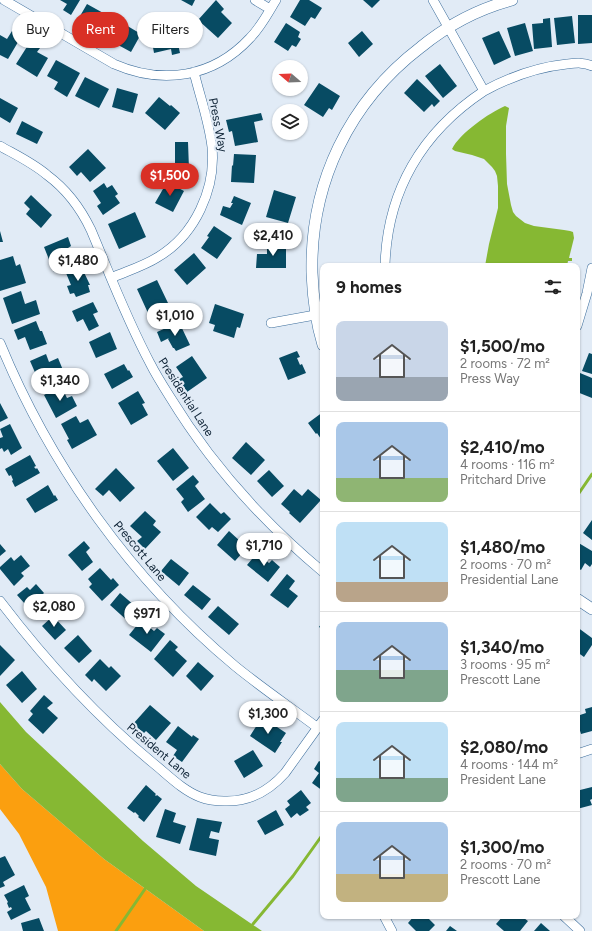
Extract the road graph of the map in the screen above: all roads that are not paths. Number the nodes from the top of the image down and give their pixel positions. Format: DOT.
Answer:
graph roads {
  1 [pos="4,0"];
  2 [pos="255,0"];
  3 [pos="276,0"];
  4 [pos="433,0"];
  5 [pos="512,0"];
  6 [pos="270,9"];
  7 [pos="449,27"];
  8 [pos="592,66"];
  9 [pos="194,72"];
  10 [pos="484,91"];
  11 [pos="0,146"];
  12 [pos="385,263"];
  13 [pos="592,268"];
  14 [pos="111,278"];
  15 [pos="315,315"];
  16 [pos="580,316"];
  17 [pos="271,323"];
  18 [pos="320,334"];
  19 [pos="0,343"];
  20 [pos="320,570"];
  21 [pos="580,599"];
  22 [pos="0,600"];
  23 [pos="590,604"];
  24 [pos="320,724"];
  25 [pos="592,749"];
  26 [pos="580,753"];
  27 [pos="386,919"];
  28 [pos="567,919"];
  29 [pos="392,931"];
  30 [pos="580,931"];
  1 -- 9 [label="street"];
  2 -- 6 [label="street"];
  3 -- 6 [label="street"];
  4 -- 7 [label="street"];
  5 -- 7 [label="street"];
  6 -- 9 [label="street"];
  7 -- 10 [label="street"];
  7 -- 15 [label="street"];
  8 -- 10 [label="street"];
  9 -- 14 [label="street, Press Way"];
  10 -- 12 [label="street"];
  11 -- 14 [label="street, Presidential Lane"];
  13 -- 16 [label="street"];
  14 -- 20 [label="street, Presidential Lane"];
  15 -- 17 [label="street"];
  15 -- 18 [label="street"];
  19 -- 24 [label="street, Prescott Lane"];
  21 -- 23 [label="street"];
  22 -- 24 [label="street, President Lane"];
  25 -- 26 [label="street"];
  27 -- 29 [label="street"];
  28 -- 30 [label="street"];
}
